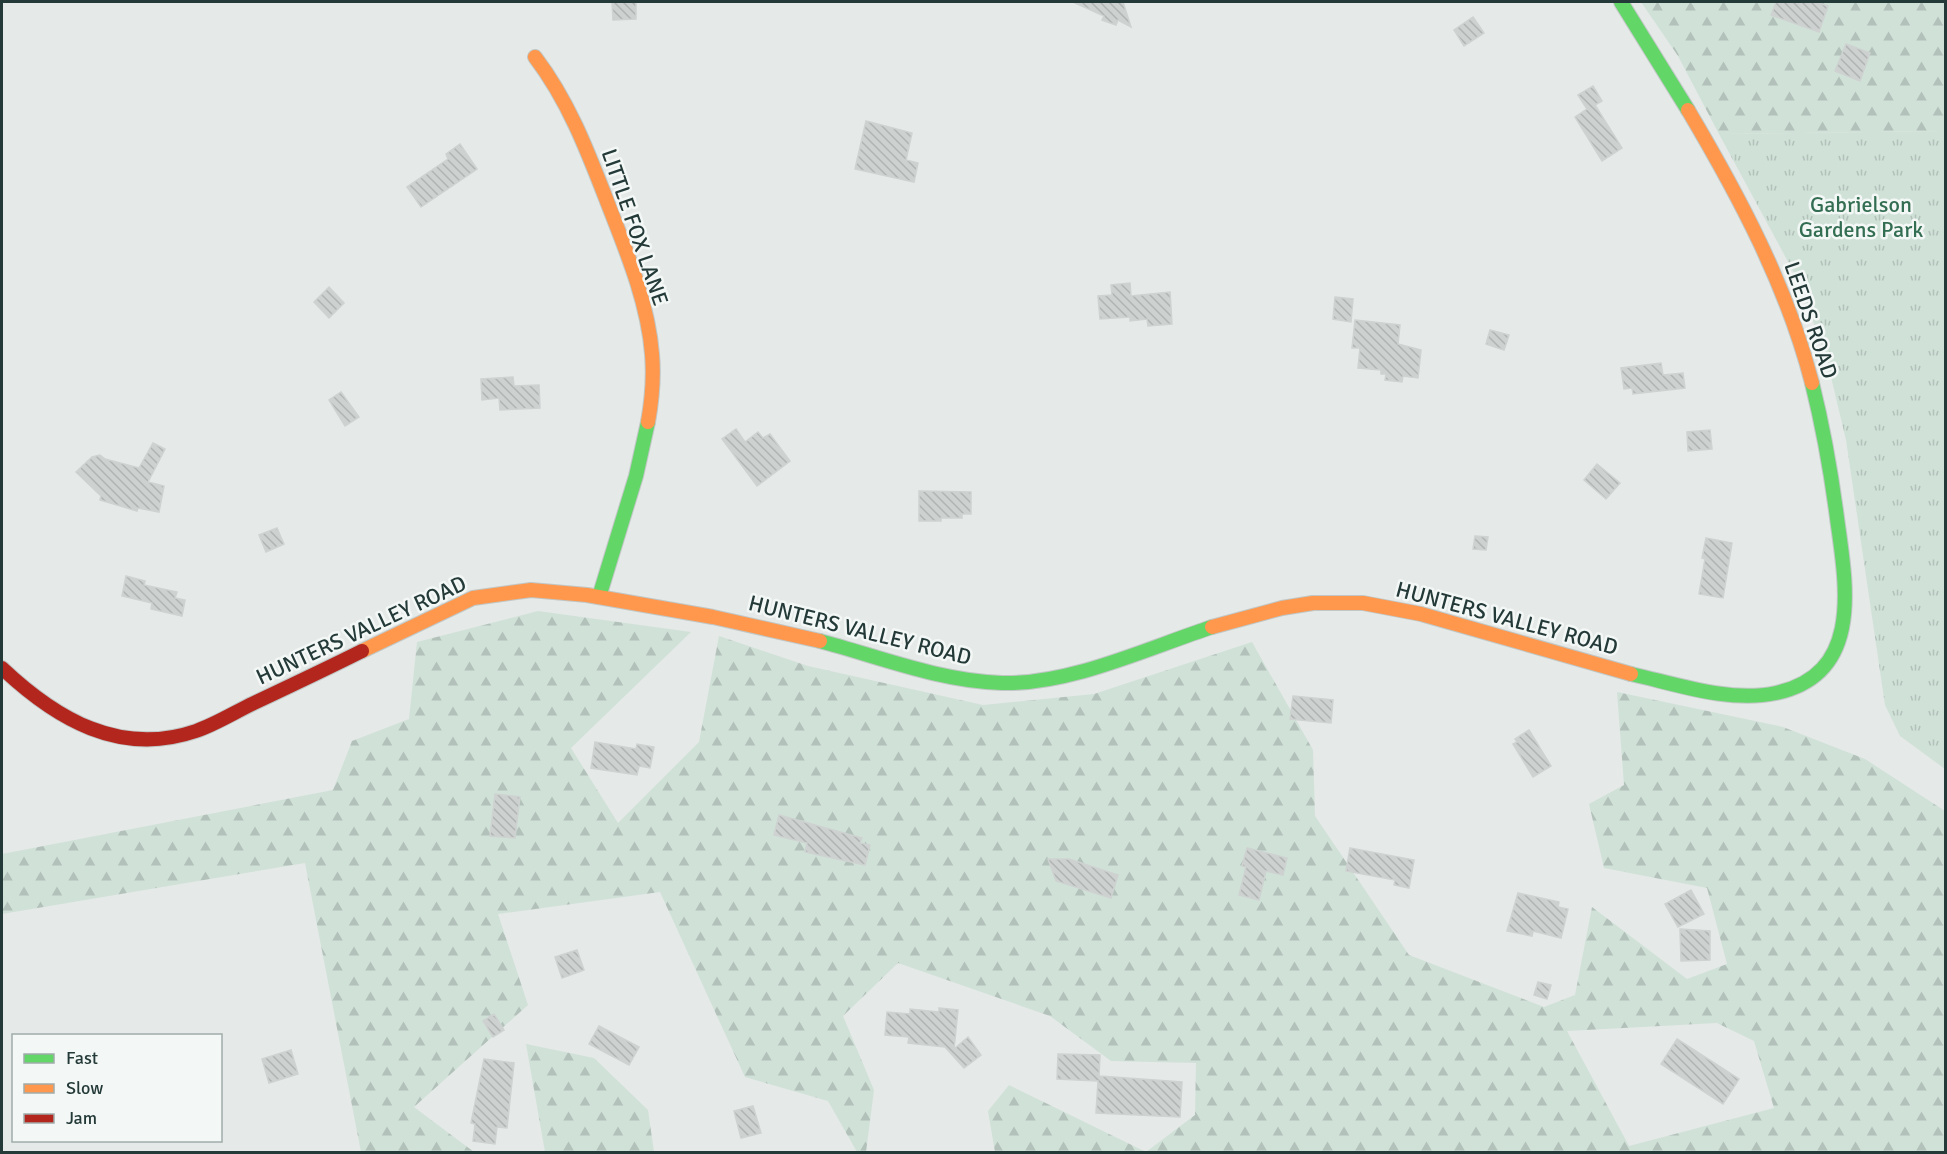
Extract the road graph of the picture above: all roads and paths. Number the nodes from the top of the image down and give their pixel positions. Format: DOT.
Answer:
graph roads {
  1 [pos="1622,2"];
  2 [pos="534,57"];
  3 [pos="599,597"];
  4 [pos="2,668"];
  5 [pos="1778,692"];
  1 -- 5 [label="street, LEEDS ROAD"];
  2 -- 3 [label="street, LITTLE FOX LANE"];
  3 -- 4 [label="street, HUNTERS VALLEY ROAD"];
  3 -- 5 [label="street, HUNTERS VALLEY ROAD"];
}
